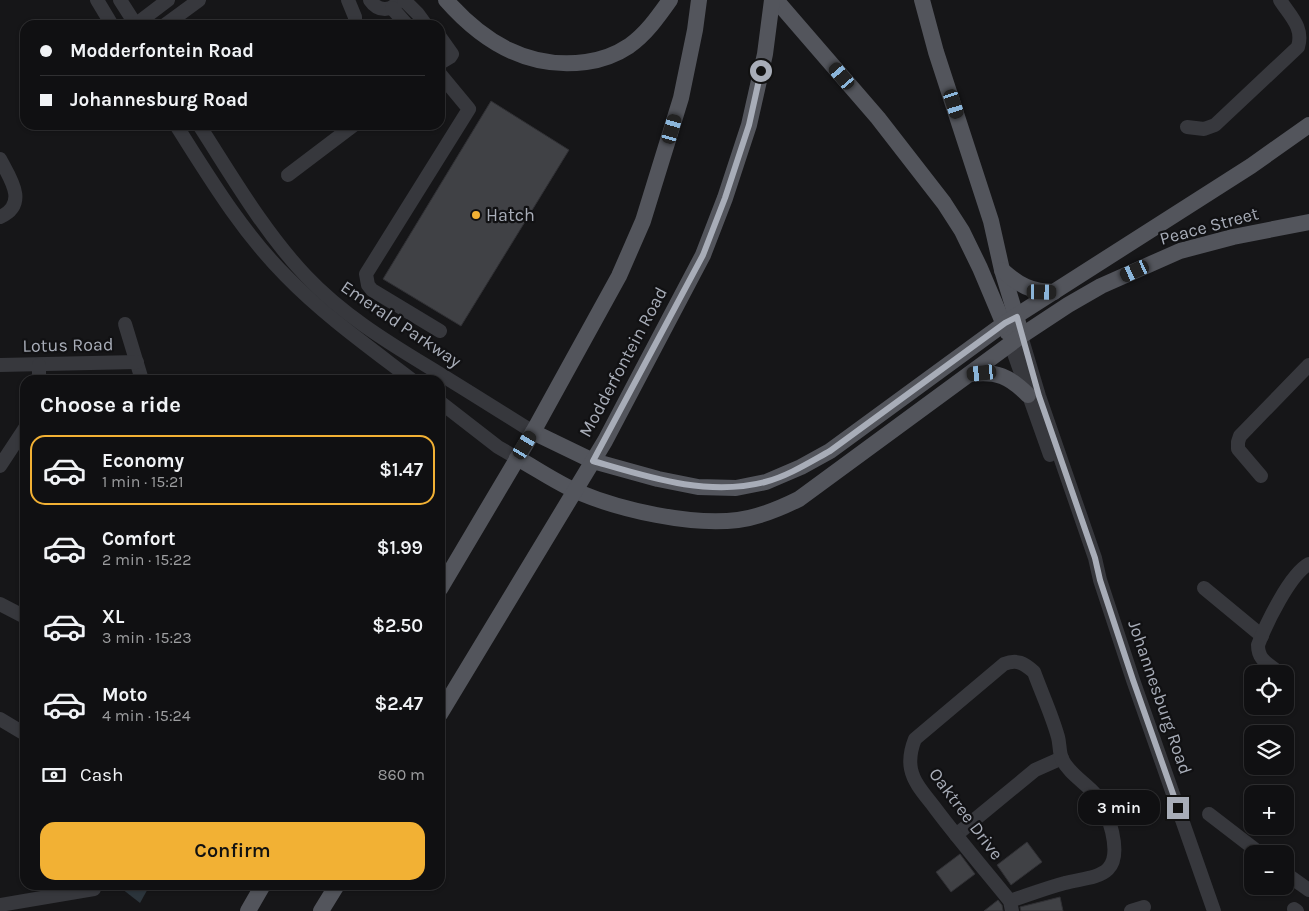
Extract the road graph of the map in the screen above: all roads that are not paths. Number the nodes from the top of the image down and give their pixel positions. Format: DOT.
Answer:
graph roads {
  1 [pos="96,0"];
  2 [pos="120,0"];
  3 [pos="168,0"];
  4 [pos="199,0"];
  5 [pos="412,0"];
  6 [pos="446,0"];
  7 [pos="670,0"];
  8 [pos="699,0"];
  9 [pos="772,0"];
  10 [pos="776,0"];
  11 [pos="922,0"];
  12 [pos="1280,0"];
  13 [pos="386,4"];
  14 [pos="353,14"];
  15 [pos="109,20"];
  16 [pos="132,20"];
  17 [pos="142,20"];
  18 [pos="172,20"];
  19 [pos="396,20"];
  20 [pos="402,20"];
  21 [pos="422,20"];
  22 [pos="428,20"];
  23 [pos="445,44"];
  24 [pos="445,60"];
  25 [pos="445,80"];
  26 [pos="1309,125"];
  27 [pos="1187,127"];
  28 [pos="179,130"];
  29 [pos="202,130"];
  30 [pos="347,130"];
  31 [pos="0,159"];
  32 [pos="288,175"];
  33 [pos="0,217"];
  34 [pos="1309,222"];
  35 [pos="1002,270"];
  36 [pos="1054,292"];
  37 [pos="1011,320"];
  38 [pos="125,324"];
  39 [pos="440,331"];
  40 [pos="1016,340"];
  41 [pos="137,362"];
  42 [pos="0,364"];
  43 [pos="39,365"];
  44 [pos="1309,365"];
  45 [pos="971,374"];
  46 [pos="39,375"];
  47 [pos="141,375"];
  48 [pos="406,375"];
  49 [pos="441,375"];
  50 [pos="445,377"];
  51 [pos="1028,395"];
  52 [pos="445,406"];
  53 [pos="534,432"];
  54 [pos="20,436"];
  55 [pos="517,458"];
  56 [pos="593,461"];
  57 [pos="0,466"];
  58 [pos="1261,476"];
  59 [pos="576,491"];
  60 [pos="1309,564"];
  61 [pos="445,580"];
  62 [pos="1100,580"];
  63 [pos="1204,588"];
  64 [pos="0,604"];
  65 [pos="20,614"];
  66 [pos="1262,636"];
  67 [pos="1270,665"];
  68 [pos="445,706"];
  69 [pos="0,719"];
  70 [pos="20,731"];
  71 [pos="1062,758"];
  72 [pos="1210,814"];
  73 [pos="956,835"];
  74 [pos="1250,845"];
  75 [pos="1294,879"];
  76 [pos="88,890"];
  77 [pos="261,890"];
  78 [pos="334,890"];
  79 [pos="1309,890"];
  80 [pos="0,905"];
  81 [pos="1011,906"];
  82 [pos="248,911"];
  83 [pos="321,911"];
  84 [pos="1214,911"];
  1 -- 15 [label="street"];
  2 -- 16 [label="street"];
  3 -- 17 [label="street"];
  4 -- 18 [label="street"];
  5 -- 22 [label="street"];
  6 -- 7 [label="main road"];
  8 -- 53 [label="main road"];
  9 -- 56 [label="main road, Modderfontein Road"];
  10 -- 37 [label="main road"];
  11 -- 35 [label="main road"];
  12 -- 27 [label="street"];
  13 -- 14 [label="street"];
  13 -- 19 [label="street"];
  13 -- 20 [label="street"];
  13 -- 21 [label="street"];
  23 -- 24 [label="street"];
  25 -- 39 [label="street"];
  26 -- 36 [label="main road, Peace Street"];
  28 -- 48 [label="street, Emerald Parkway"];
  29 -- 49 [label="street, Emerald Parkway"];
  30 -- 32 [label="street"];
  31 -- 33 [label="street"];
  34 -- 40 [label="main road, Peace Street"];
  35 -- 36 [label="main road"];
  35 -- 37 [label="main road"];
  36 -- 37 [label="main road, Peace Street"];
  37 -- 40 [label="main road"];
  37 -- 56 [label="main road, Peace Street"];
  38 -- 41 [label="street"];
  40 -- 45 [label="main road, Peace Street"];
  40 -- 51 [label="street, Johannesburg Road"];
  40 -- 62 [label="street, Johannesburg Road"];
  41 -- 43 [label="street, Lotus Road"];
  41 -- 47 [label="street"];
  42 -- 43 [label="street, Lotus Road"];
  43 -- 46 [label="street"];
  44 -- 58 [label="street"];
  45 -- 51 [label="main road"];
  45 -- 59 [label="main road, Peace Street"];
  50 -- 53 [label="street, Emerald Parkway"];
  51 -- 62 [label="street, Johannesburg Road"];
  52 -- 55 [label="street"];
  53 -- 55 [label="main road"];
  53 -- 56 [label="main road"];
  54 -- 57 [label="street"];
  55 -- 59 [label="main road, Peace Street"];
  55 -- 61 [label="main road"];
  56 -- 59 [label="main road, Modderfontein Road"];
  59 -- 68 [label="main road, Modderfontein Road"];
  60 -- 66 [label="street"];
  62 -- 84 [label="street, Johannesburg Road"];
  63 -- 66 [label="street"];
  64 -- 65 [label="street"];
  66 -- 67 [label="street"];
  69 -- 70 [label="street"];
  71 -- 73 [label="street"];
  71 -- 73 [label="street, Oaktree Drive"];
  71 -- 81 [label="street, Oaktree Drive"];
  72 -- 74 [label="street"];
  73 -- 81 [label="street, Oaktree Drive"];
  75 -- 79 [label="street"];
  76 -- 80 [label="street"];
  77 -- 82 [label="main road"];
  78 -- 83 [label="main road"];
}
